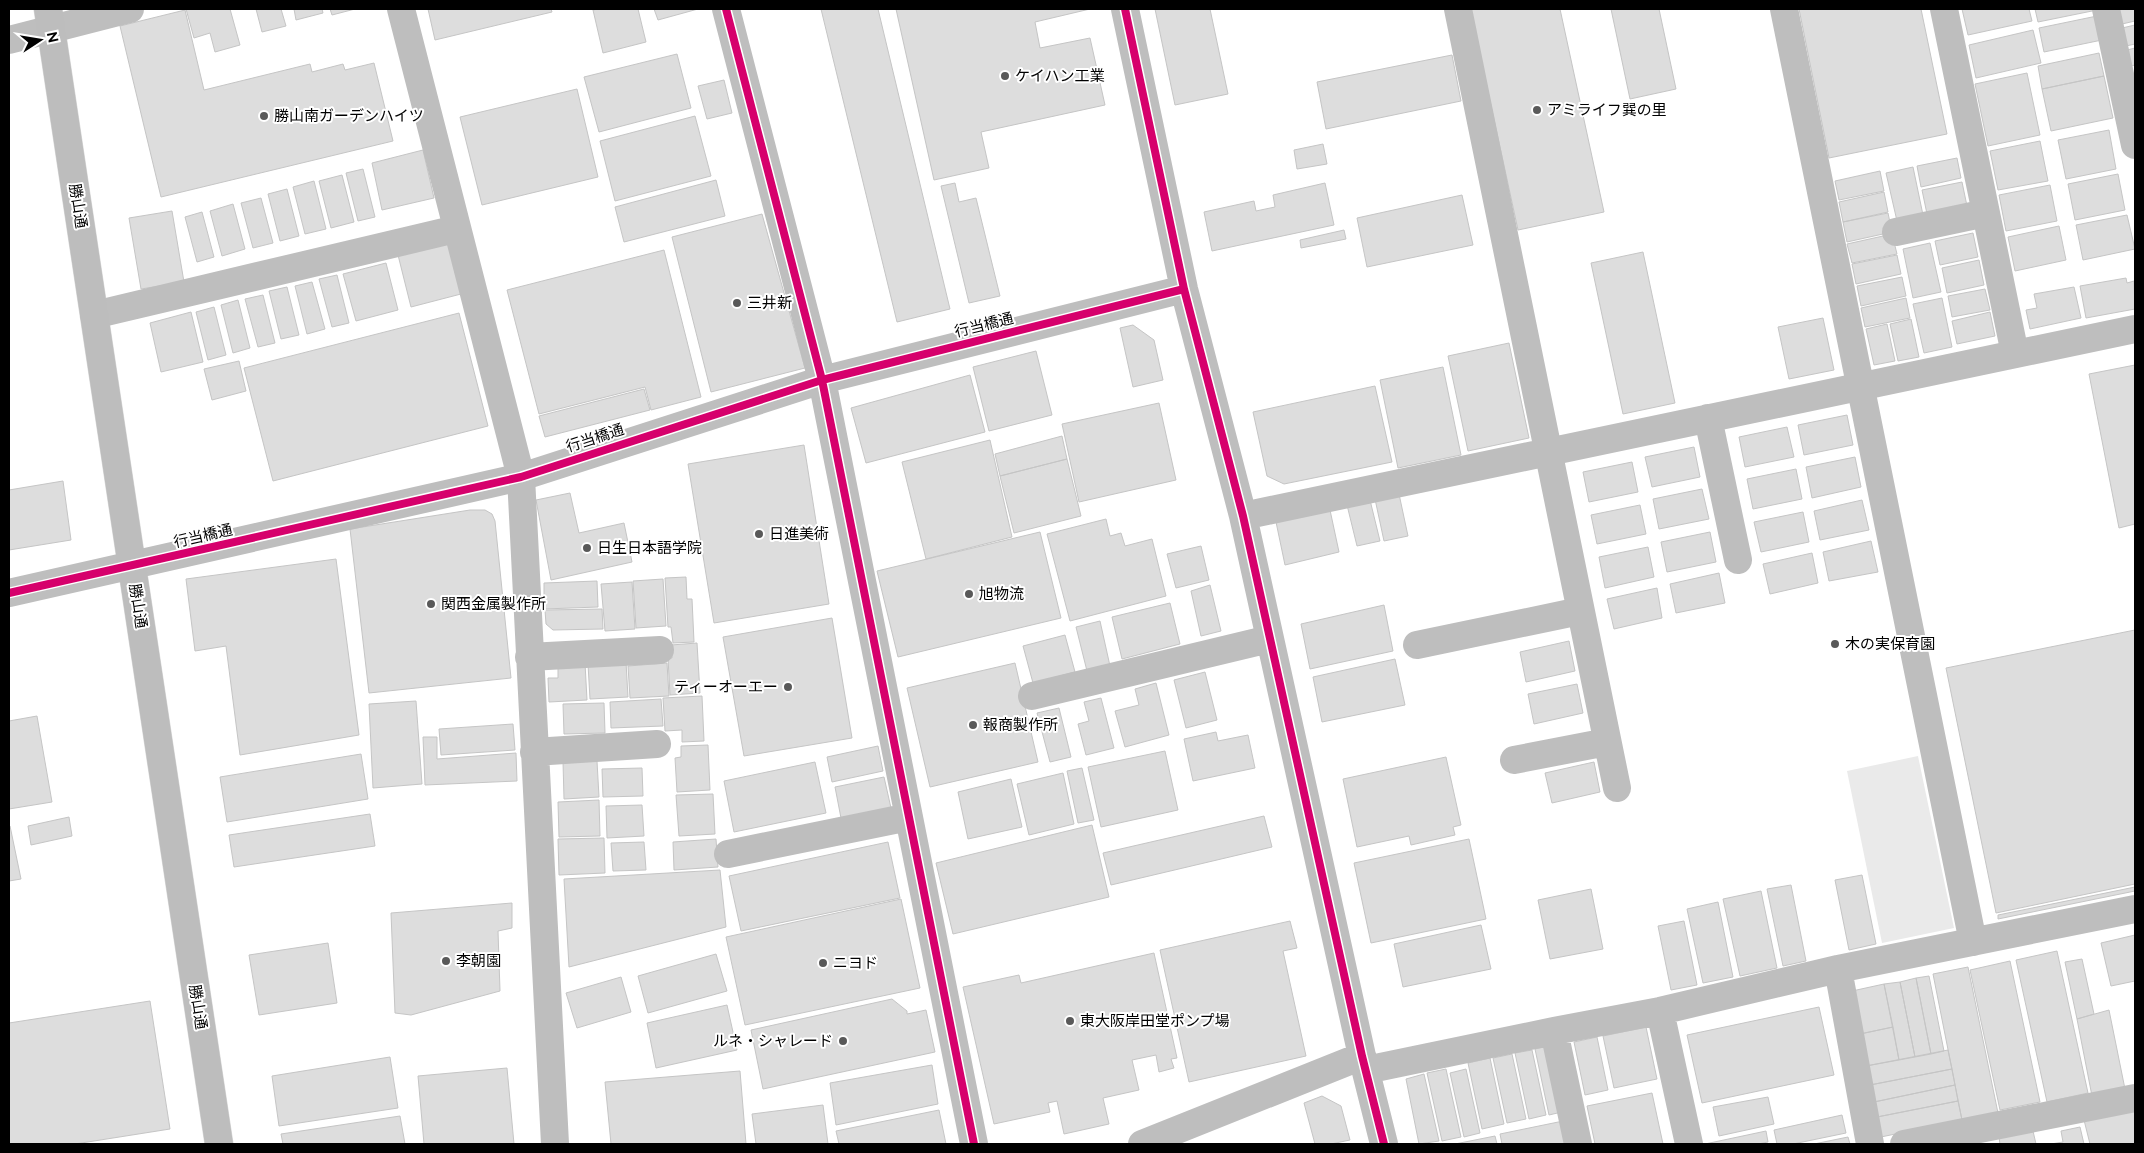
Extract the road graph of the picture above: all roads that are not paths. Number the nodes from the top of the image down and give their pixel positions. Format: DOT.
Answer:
graph roads {
  1 [pos="130,9"];
  2 [pos="401,9"];
  3 [pos="726,9"];
  4 [pos="1125,9"];
  5 [pos="1458,9"];
  6 [pos="1784,9"];
  7 [pos="1944,9"];
  8 [pos="2106,9"];
  9 [pos="50,19"];
  10 [pos="9,40"];
  11 [pos="2135,145"];
  12 [pos="1986,213"];
  13 [pos="456,229"];
  14 [pos="1896,232"];
  15 [pos="1184,289"];
  16 [pos="94,315"];
  17 [pos="2135,330"];
  18 [pos="2015,354"];
  19 [pos="822,380"];
  20 [pos="1861,386"];
  21 [pos="1708,418"];
  22 [pos="1548,452"];
  23 [pos="521,476"];
  24 [pos="1243,516"];
  25 [pos="1738,560"];
  26 [pos="132,566"];
  27 [pos="9,593"];
  28 [pos="1580,611"];
  29 [pos="1269,639"];
  30 [pos="1417,645"];
  31 [pos="660,650"];
  32 [pos="530,657"];
  33 [pos="1032,696"];
  34 [pos="1607,742"];
  35 [pos="657,744"];
  36 [pos="534,752"];
  37 [pos="1514,760"];
  38 [pos="1617,788"];
  39 [pos="909,817"];
  40 [pos="728,854"];
  41 [pos="2135,909"];
  42 [pos="1973,942"];
  43 [pos="1838,969"];
  44 [pos="1660,1011"];
  45 [pos="1554,1030"];
  46 [pos="1364,1063"];
  47 [pos="2135,1098"];
  48 [pos="219,1144"];
  49 [pos="555,1144"];
  50 [pos="974,1144"];
  51 [pos="1142,1144"];
  52 [pos="1384,1144"];
  53 [pos="1578,1144"];
  54 [pos="1689,1144"];
  55 [pos="1870,1144"];
  56 [pos="1904,1144"];
  1 -- 9 [label="street"];
  2 -- 13 [label="street"];
  3 -- 19 [label="street"];
  4 -- 15 [label="street"];
  5 -- 22 [label="street"];
  6 -- 20 [label="street"];
  7 -- 12 [label="street"];
  8 -- 11 [label="street"];
  9 -- 10 [label="street"];
  9 -- 16 [label="main road, 勝山通"];
  12 -- 14 [label="street"];
  12 -- 18 [label="street"];
  13 -- 16 [label="street"];
  13 -- 23 [label="street"];
  15 -- 19 [label="street, 行当橋通"];
  15 -- 24 [label="street"];
  16 -- 26 [label="main road, 勝山通"];
  17 -- 18 [label="street"];
  18 -- 20 [label="street"];
  19 -- 23 [label="street, 行当橋通"];
  19 -- 39 [label="street"];
  20 -- 21 [label="street"];
  20 -- 42 [label="street"];
  21 -- 22 [label="street"];
  21 -- 25 [label="street"];
  22 -- 24 [label="street"];
  22 -- 28 [label="street"];
  23 -- 26 [label="street, 行当橋通"];
  23 -- 32 [label="street"];
  24 -- 29 [label="street"];
  26 -- 27 [label="street, 行当橋通"];
  26 -- 48 [label="main road, 勝山通"];
  28 -- 30 [label="street"];
  28 -- 34 [label="street"];
  29 -- 33 [label="street"];
  29 -- 46 [label="street"];
  31 -- 32 [label="street"];
  32 -- 36 [label="street"];
  34 -- 37 [label="street"];
  34 -- 38 [label="street"];
  35 -- 36 [label="street"];
  36 -- 49 [label="street"];
  39 -- 40 [label="street"];
  39 -- 50 [label="street"];
  41 -- 42 [label="street"];
  42 -- 43 [label="street"];
  43 -- 44 [label="street"];
  43 -- 55 [label="street"];
  44 -- 45 [label="street"];
  44 -- 54 [label="street"];
  45 -- 46 [label="street"];
  45 -- 53 [label="street"];
  46 -- 51 [label="street"];
  46 -- 52 [label="street"];
  47 -- 56 [label="street"];
}
